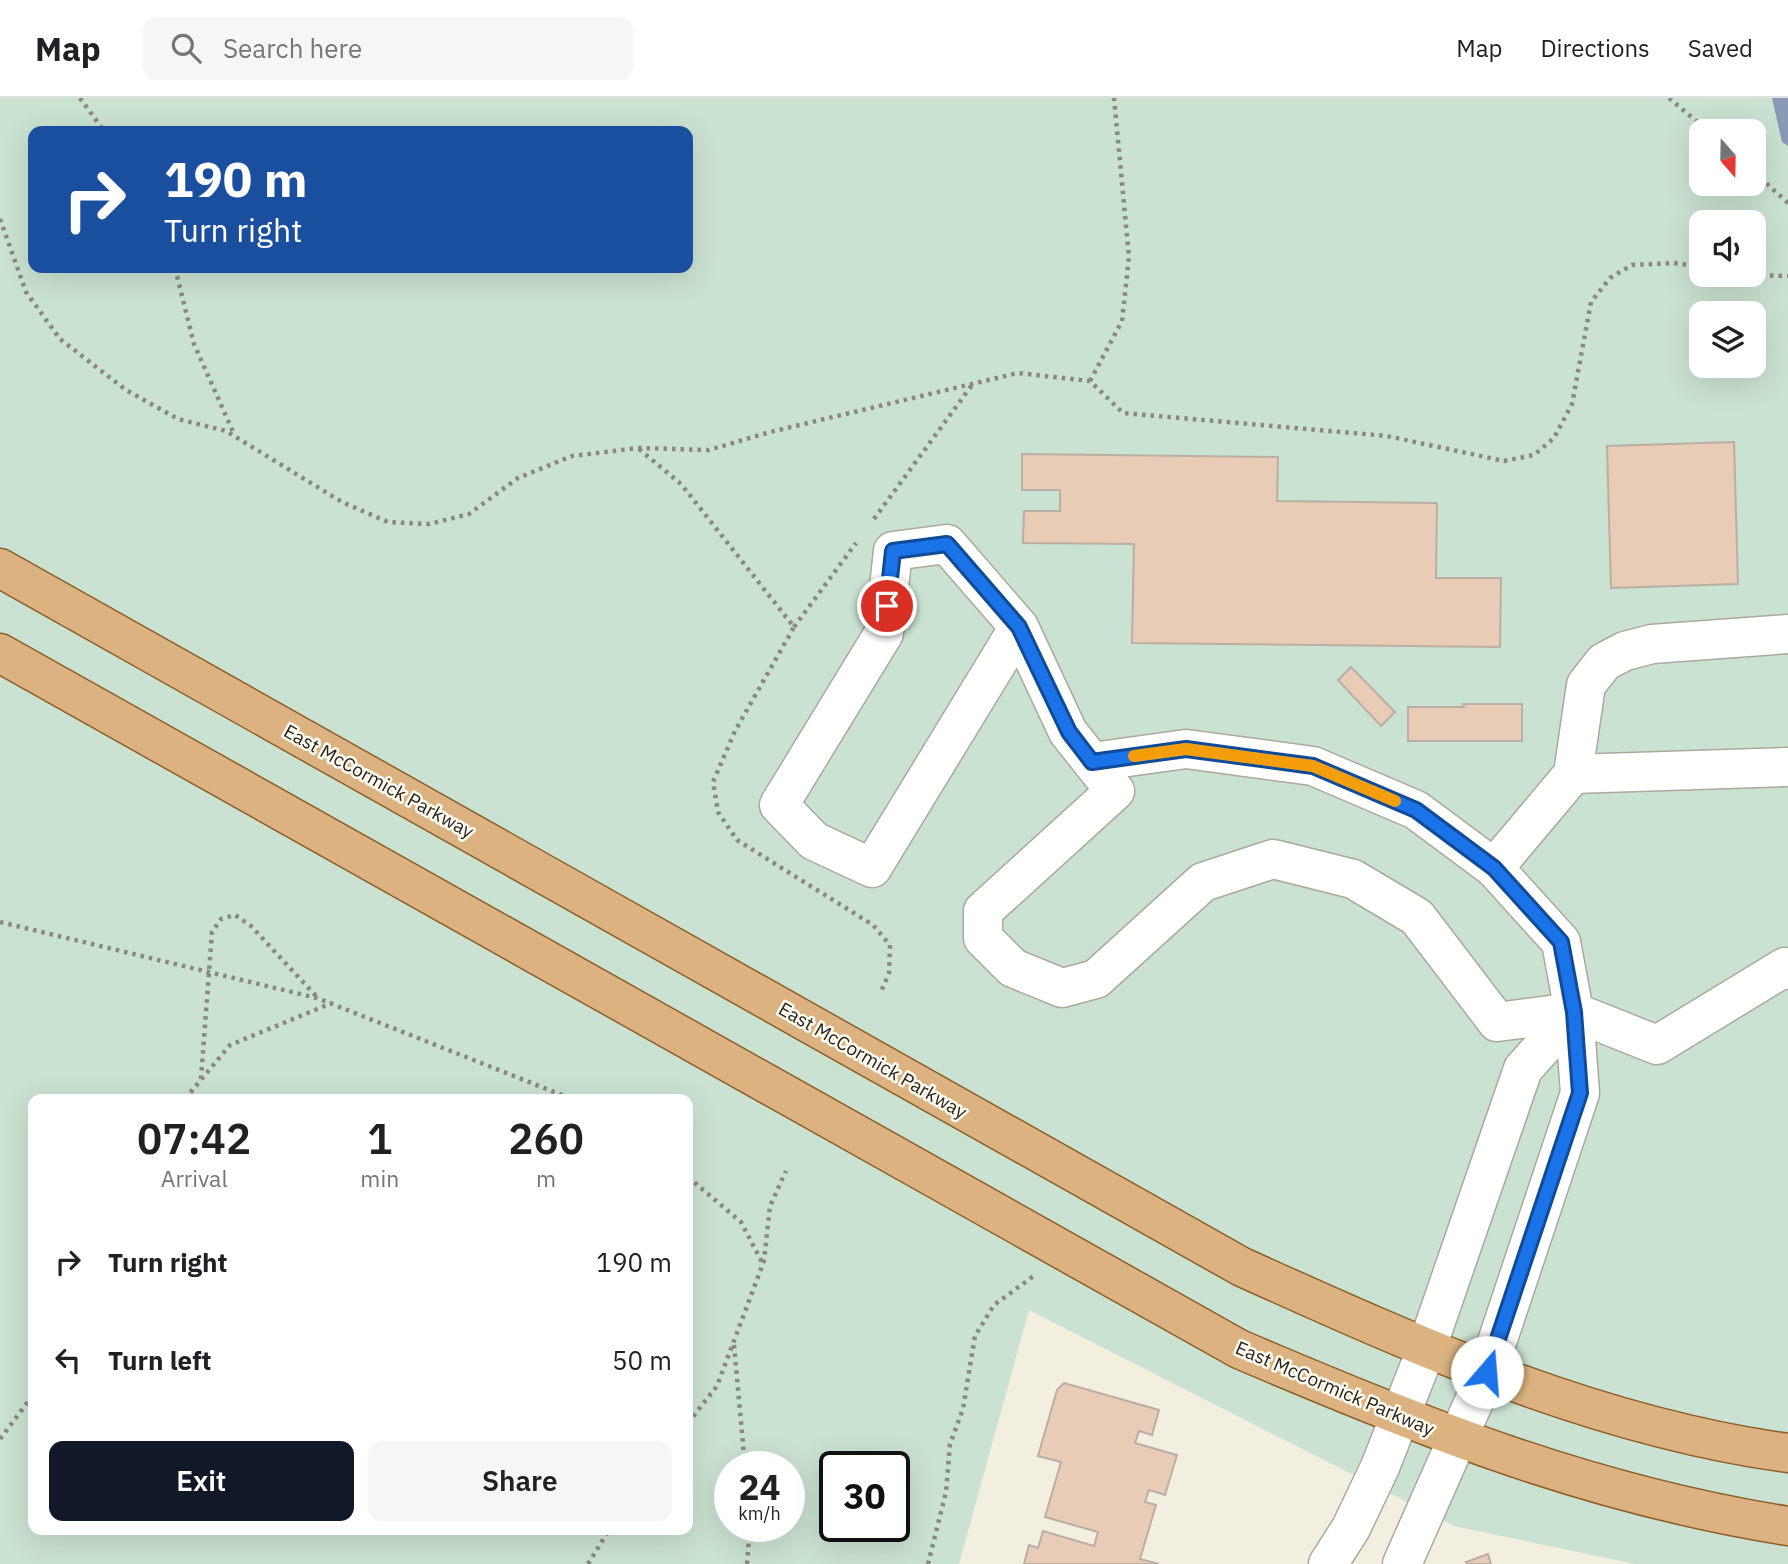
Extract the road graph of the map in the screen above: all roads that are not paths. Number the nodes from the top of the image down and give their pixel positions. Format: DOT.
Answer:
graph roads {
  1 [pos="0,568"];
  2 [pos="1019,627"];
  3 [pos="1788,634"];
  4 [pos="0,653"];
  5 [pos="1092,762"];
  6 [pos="1788,767"];
  7 [pos="1573,774"];
  8 [pos="1494,868"];
  9 [pos="1787,967"];
  10 [pos="1574,1012"];
  11 [pos="1426,1350"];
  12 [pos="1487,1372"];
  13 [pos="1399,1418"];
  14 [pos="1458,1439"];
  15 [pos="1788,1453"];
  16 [pos="1788,1526"];
  17 [pos="1328,1564"];
  18 [pos="1402,1564"];
  1 -- 11 [label="main road, East McCormick Parkway"];
  2 -- 2 [label="street"];
  2 -- 5 [label="street"];
  3 -- 7 [label="street"];
  4 -- 13 [label="main road, East McCormick Parkway"];
  5 -- 8 [label="street"];
  5 -- 10 [label="street"];
  6 -- 7 [label="street"];
  7 -- 8 [label="street"];
  8 -- 10 [label="street"];
  9 -- 10 [label="street"];
  10 -- 11 [label="street"];
  10 -- 12 [label="street"];
  11 -- 12 [label="main road, East McCormick Parkway"];
  11 -- 13 [label="street"];
  12 -- 14 [label="street"];
  12 -- 15 [label="main road, East McCormick Parkway"];
  13 -- 14 [label="main road, East McCormick Parkway"];
  13 -- 17 [label="street"];
  14 -- 16 [label="main road, East McCormick Parkway"];
  14 -- 18 [label="street"];
}
